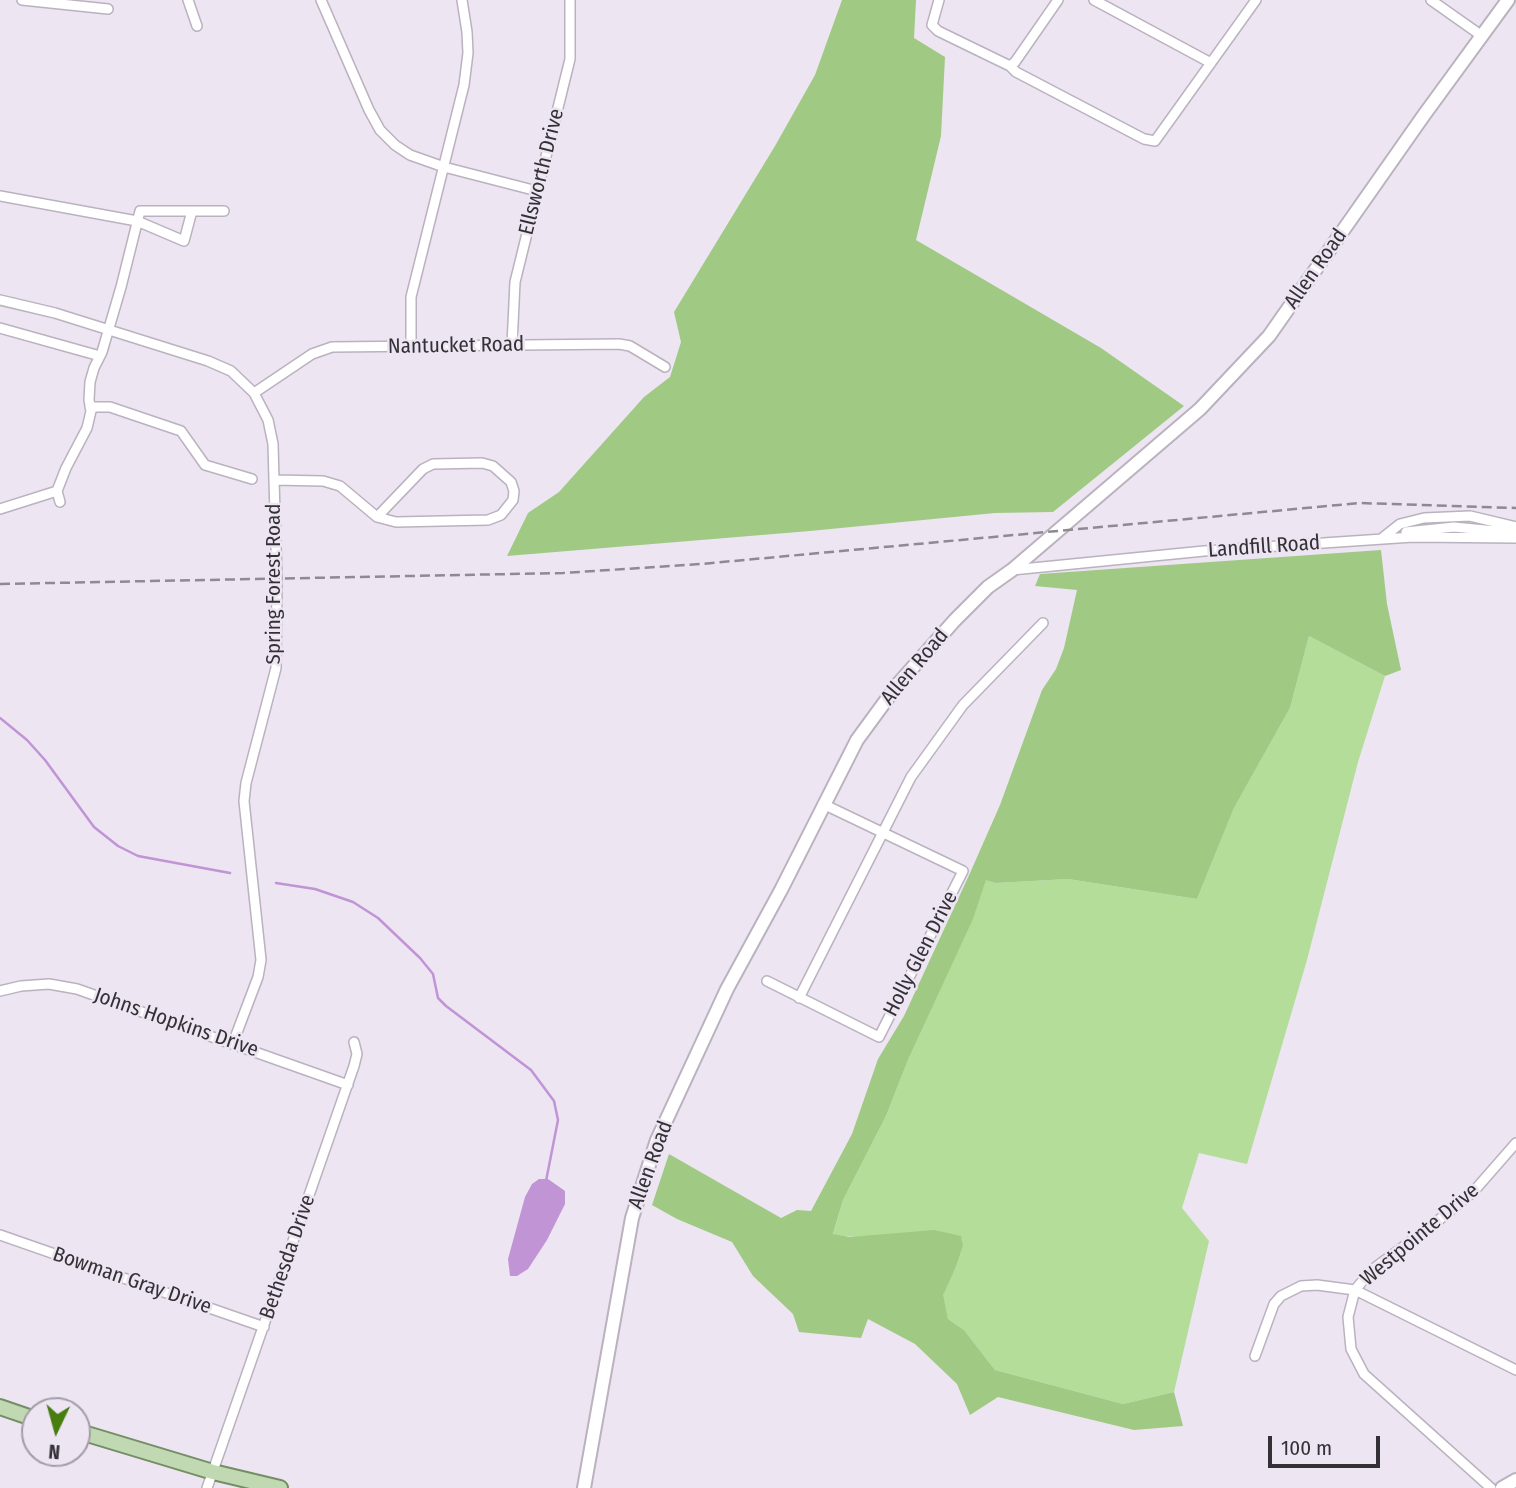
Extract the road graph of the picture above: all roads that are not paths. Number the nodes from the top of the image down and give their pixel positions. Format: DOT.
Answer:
graph roads {
  1 [pos="22,0"];
  2 [pos="188,0"];
  3 [pos="321,0"];
  4 [pos="462,0"];
  5 [pos="570,0"];
  6 [pos="939,0"];
  7 [pos="1058,0"];
  8 [pos="1094,0"];
  9 [pos="1256,0"];
  10 [pos="1432,0"];
  11 [pos="1508,0"];
  12 [pos="108,9"];
  13 [pos="197,26"];
  14 [pos="1482,36"];
  15 [pos="1211,63"];
  16 [pos="1010,66"];
  17 [pos="444,167"];
  18 [pos="537,191"];
  19 [pos="0,196"];
  20 [pos="192,211"];
  21 [pos="223,211"];
  22 [pos="137,221"];
  23 [pos="0,300"];
  24 [pos="0,328"];
  25 [pos="108,330"];
  26 [pos="512,345"];
  27 [pos="411,348"];
  28 [pos="100,356"];
  29 [pos="665,367"];
  30 [pos="254,393"];
  31 [pos="90,407"];
  32 [pos="252,479"];
  33 [pos="274,480"];
  34 [pos="57,491"];
  35 [pos="60,502"];
  36 [pos="0,509"];
  37 [pos="377,517"];
  38 [pos="1516,527"];
  39 [pos="1516,533"];
  40 [pos="1382,537"];
  41 [pos="1516,538"];
  42 [pos="1012,570"];
  43 [pos="1043,624"];
  44 [pos="823,804"];
  45 [pos="882,832"];
  46 [pos="767,981"];
  47 [pos="0,991"];
  48 [pos="799,998"];
  49 [pos="354,1042"];
  50 [pos="233,1043"];
  51 [pos="348,1085"];
  52 [pos="1516,1143"];
  53 [pos="0,1235"];
  54 [pos="1355,1290"];
  55 [pos="264,1327"];
  56 [pos="1255,1356"];
  57 [pos="1516,1370"];
  58 [pos="0,1407"];
  59 [pos="21,1414"];
  60 [pos="91,1435"];
  61 [pos="213,1472"];
  62 [pos="1516,1480"];
  63 [pos="207,1488"];
  64 [pos="280,1488"];
  65 [pos="583,1488"];
  66 [pos="1491,1488"];
  67 [pos="1502,1488"];
  1 -- 12 [label="street"];
  2 -- 13 [label="street"];
  3 -- 17 [label="street"];
  4 -- 17 [label="street"];
  5 -- 18 [label="street, Ellsworth Drive"];
  6 -- 16 [label="street"];
  7 -- 16 [label="street"];
  8 -- 15 [label="street"];
  9 -- 15 [label="street"];
  10 -- 14 [label="street"];
  11 -- 14 [label="main road, Allen Road"];
  14 -- 42 [label="main road, Allen Road"];
  15 -- 16 [label="street"];
  17 -- 18 [label="street"];
  17 -- 27 [label="street"];
  18 -- 26 [label="street, Ellsworth Drive"];
  19 -- 22 [label="street"];
  20 -- 21 [label="street"];
  20 -- 22 [label="street"];
  20 -- 22 [label="street"];
  22 -- 25 [label="street"];
  23 -- 25 [label="street, Spring Forest Road"];
  24 -- 28 [label="street"];
  25 -- 28 [label="street"];
  25 -- 30 [label="street, Spring Forest Road"];
  26 -- 27 [label="street, Nantucket Road"];
  26 -- 29 [label="street, Nantucket Road"];
  27 -- 30 [label="street, Nantucket Road"];
  28 -- 31 [label="street"];
  30 -- 33 [label="street, Spring Forest Road"];
  31 -- 32 [label="street"];
  31 -- 34 [label="street"];
  33 -- 37 [label="street"];
  33 -- 50 [label="street, Spring Forest Road"];
  34 -- 35 [label="street"];
  34 -- 36 [label="street"];
  37 -- 37 [label="street"];
  38 -- 40 [label="street"];
  39 -- 40 [label="street"];
  40 -- 41 [label="street, Landfill Road"];
  40 -- 42 [label="street, Landfill Road"];
  42 -- 44 [label="main road, Allen Road"];
  43 -- 45 [label="street"];
  44 -- 45 [label="street, Holly Glen Drive"];
  44 -- 65 [label="main road, Allen Road"];
  45 -- 48 [label="street"];
  45 -- 48 [label="street, Holly Glen Drive"];
  46 -- 48 [label="street, Holly Glen Drive"];
  47 -- 50 [label="street, Johns Hopkins Drive"];
  49 -- 51 [label="street, Bethesda Drive"];
  50 -- 51 [label="street, Johns Hopkins Drive"];
  51 -- 55 [label="street, Bethesda Drive"];
  52 -- 54 [label="street, Westpointe Drive"];
  53 -- 55 [label="street, Bowman Gray Drive"];
  54 -- 56 [label="street"];
  54 -- 57 [label="street"];
  54 -- 66 [label="street, Westpointe Drive"];
  55 -- 61 [label="street, Bethesda Drive"];
  58 -- 59 [label="main road"];
  60 -- 61 [label="main road"];
  61 -- 63 [label="street, Bethesda Drive"];
  61 -- 64 [label="main road"];
  62 -- 67 [label="main road"];
}
